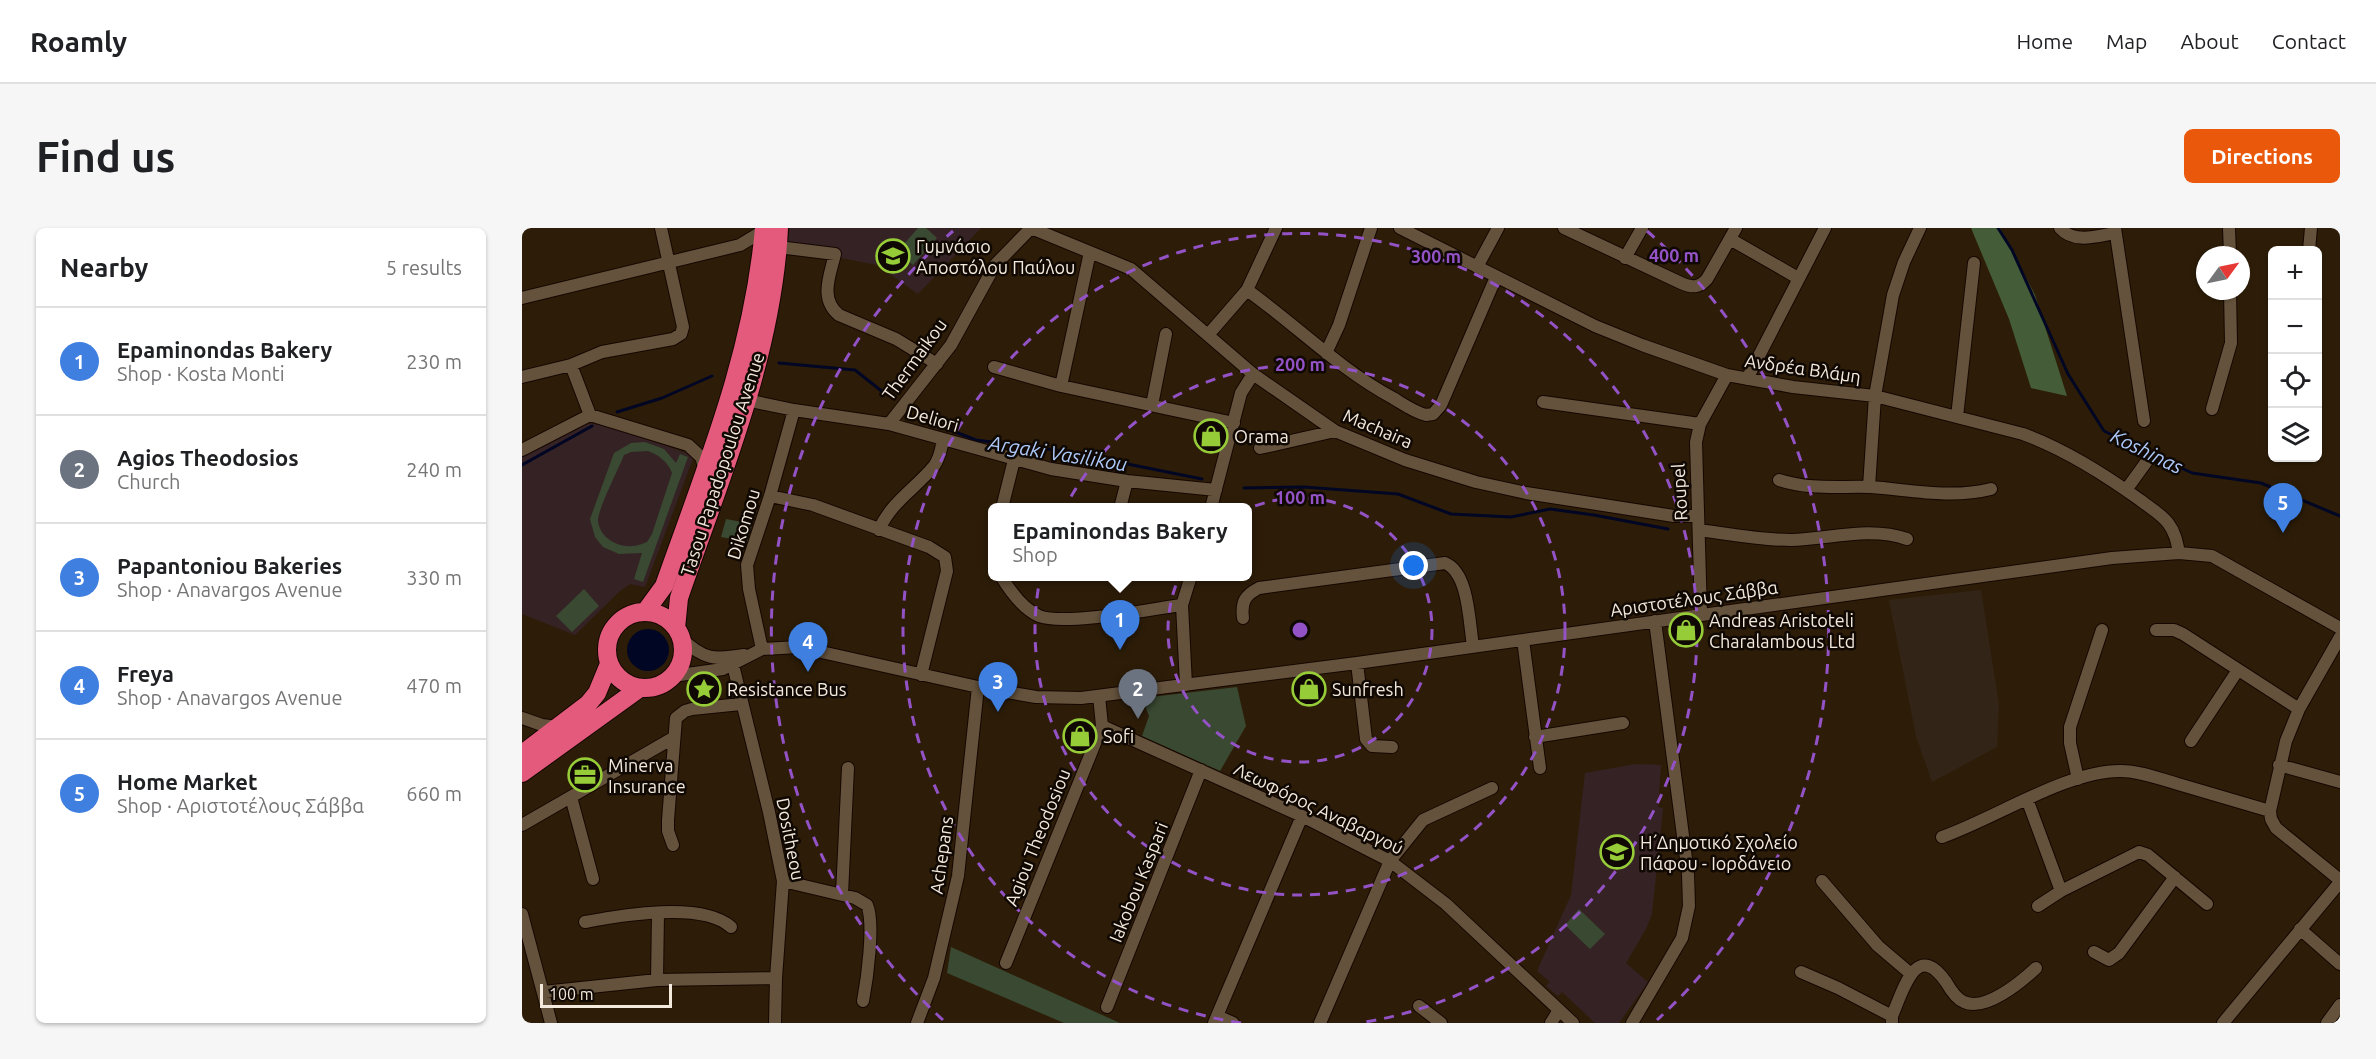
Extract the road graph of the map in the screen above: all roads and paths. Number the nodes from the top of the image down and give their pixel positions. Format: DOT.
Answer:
graph roads {
  1 [pos="661,228"];
  2 [pos="1031,228"];
  3 [pos="1276,228"];
  4 [pos="1371,228"];
  5 [pos="1400,228"];
  6 [pos="1498,228"];
  7 [pos="1564,228"];
  8 [pos="1642,228"];
  9 [pos="1826,228"];
  10 [pos="1920,228"];
  11 [pos="2060,228"];
  12 [pos="2229,228"];
  13 [pos="2311,228"];
  14 [pos="769,229"];
  15 [pos="2115,230"];
  16 [pos="1733,234"];
  17 [pos="740,245"];
  18 [pos="2230,246"];
  19 [pos="2309,246"];
  20 [pos="778,247"];
  21 [pos="1090,252"];
  22 [pos="759,258"];
  23 [pos="1625,258"];
  24 [pos="669,261"];
  25 [pos="1974,263"];
  26 [pos="1477,267"];
  27 [pos="1496,277"];
  28 [pos="1798,278"];
  29 [pos="1246,290"];
  30 [pos="522,298"];
  31 [pos="2230,300"];
  32 [pos="1166,334"];
  33 [pos="1208,335"];
  34 [pos="1326,353"];
  35 [pos="937,364"];
  36 [pos="571,365"];
  37 [pos="993,368"];
  38 [pos="1253,374"];
  39 [pos="1727,375"];
  40 [pos="522,377"];
  41 [pos="1748,379"];
  42 [pos="1061,386"];
  43 [pos="1875,396"];
  44 [pos="746,400"];
  45 [pos="1544,402"];
  46 [pos="1152,405"];
  47 [pos="2212,409"];
  48 [pos="794,410"];
  49 [pos="590,415"];
  50 [pos="1957,417"];
  51 [pos="2144,421"];
  52 [pos="1234,423"];
  53 [pos="889,424"];
  54 [pos="1700,424"];
  55 [pos="1335,431"];
  56 [pos="943,440"];
  57 [pos="1260,448"];
  58 [pos="522,450"];
  59 [pos="1014,460"];
  60 [pos="2147,461"];
  61 [pos="705,470"];
  62 [pos="1779,480"];
  63 [pos="1127,481"];
  64 [pos="1869,487"];
  65 [pos="1991,489"];
  66 [pos="1216,490"];
  67 [pos="2126,490"];
  68 [pos="770,496"];
  69 [pos="1003,503"];
  70 [pos="1121,503"];
  71 [pos="1212,503"];
  72 [pos="1697,516"];
  73 [pos="879,530"];
  74 [pos="1699,530"];
  75 [pos="1907,539"];
  76 [pos="2180,553"];
  77 [pos="1004,581"];
  78 [pos="1190,581"];
  79 [pos="1182,606"];
  80 [pos="645,612"];
  81 [pos="1701,614"];
  82 [pos="1243,618"];
  83 [pos="1655,621"];
  84 [pos="2340,628"];
  85 [pos="2102,630"];
  86 [pos="2156,630"];
  87 [pos="678,633"];
  88 [pos="2340,638"];
  89 [pos="1523,640"];
  90 [pos="1473,646"];
  91 [pos="757,652"];
  92 [pos="1357,663"];
  93 [pos="609,664"];
  94 [pos="733,665"];
  95 [pos="2238,670"];
  96 [pos="921,675"];
  97 [pos="673,676"];
  98 [pos="1186,685"];
  99 [pos="978,687"];
  100 [pos="640,688"];
  101 [pos="1099,696"];
  102 [pos="741,704"];
  103 [pos="2299,710"];
  104 [pos="522,718"];
  105 [pos="1623,723"];
  106 [pos="1102,726"];
  107 [pos="559,727"];
  108 [pos="1535,737"];
  109 [pos="673,738"];
  110 [pos="2191,741"];
  111 [pos="1392,747"];
  112 [pos="522,754"];
  113 [pos="2279,765"];
  114 [pos="848,768"];
  115 [pos="1540,768"];
  116 [pos="1201,770"];
  117 [pos="522,773"];
  118 [pos="2078,779"];
  119 [pos="2340,782"];
  120 [pos="1492,788"];
  121 [pos="571,797"];
  122 [pos="2027,799"];
  123 [pos="2270,811"];
  124 [pos="1302,816"];
  125 [pos="522,825"];
  126 [pos="1942,837"];
  127 [pos="673,845"];
  128 [pos="1390,861"];
  129 [pos="2175,878"];
  130 [pos="592,879"];
  131 [pos="783,881"];
  132 [pos="1822,881"];
  133 [pos="2340,881"];
  134 [pos="2061,891"];
  135 [pos="842,894"];
  136 [pos="2207,904"];
  137 [pos="2038,906"];
  138 [pos="658,913"];
  139 [pos="522,914"];
  140 [pos="585,921"];
  141 [pos="731,927"];
  142 [pos="2300,929"];
  143 [pos="2094,952"];
  144 [pos="528,962"];
  145 [pos="1006,963"];
  146 [pos="2340,964"];
  147 [pos="2036,969"];
  148 [pos="1801,972"];
  149 [pos="1911,974"];
  150 [pos="776,978"];
  151 [pos="657,981"];
  152 [pos="543,992"];
  153 [pos="863,1001"];
  154 [pos="2340,1005"];
  155 [pos="1419,1006"];
  156 [pos="1107,1007"];
  157 [pos="1559,1010"];
  158 [pos="1216,1019"];
  159 [pos="1892,1019"];
  160 [pos="551,1023"];
  161 [pos="775,1023"];
  162 [pos="917,1023"];
  163 [pos="1233,1023"];
  164 [pos="1320,1023"];
  165 [pos="1441,1023"];
  166 [pos="1551,1023"];
  167 [pos="1573,1023"];
  168 [pos="1632,1023"];
  169 [pos="2223,1023"];
  170 [pos="2327,1023"];
  1 -- 24 [label="street"];
  2 -- 21 [label="street, Machaira"];
  2 -- 35 [label="street, Thermaikou"];
  3 -- 29 [label="street"];
  4 -- 34 [label="street"];
  5 -- 26 [label="street, Ανδρέα Βλάμη"];
  6 -- 26 [label="street"];
  7 -- 23 [label="street"];
  8 -- 23 [label="street"];
  9 -- 28 [label="street"];
  10 -- 43 [label="street"];
  11 -- 15 [label="street"];
  12 -- 18 [label="street"];
  13 -- 19 [label="street"];
  14 -- 17 [label="street"];
  14 -- 20 [label="highway, Tasou Papadopoulou Avenue"];
  14 -- 22 [label="highway, Tasou Papadopoulou Avenue"];
  15 -- 51 [label="street"];
  16 -- 23 [label="street"];
  16 -- 28 [label="street"];
  17 -- 22 [label="street"];
  17 -- 24 [label="street"];
  20 -- 35 [label="street"];
  20 -- 44 [label="highway, Tasou Papadopoulou Avenue"];
  21 -- 33 [label="street, Machaira"];
  21 -- 42 [label="street"];
  22 -- 61 [label="highway, Tasou Papadopoulou Avenue"];
  24 -- 30 [label="street"];
  24 -- 36 [label="street"];
  25 -- 50 [label="street"];
  26 -- 27 [label="street, Ανδρέα Βλάμη"];
  27 -- 34 [label="street"];
  27 -- 39 [label="street, Ανδρέα Βλάμη"];
  28 -- 41 [label="street"];
  29 -- 33 [label="street"];
  29 -- 34 [label="street"];
  31 -- 47 [label="street"];
  32 -- 46 [label="street"];
  33 -- 38 [label="street, Machaira"];
  35 -- 53 [label="street, Thermaikou"];
  36 -- 40 [label="street"];
  36 -- 49 [label="street"];
  37 -- 42 [label="street"];
  38 -- 52 [label="street"];
  38 -- 55 [label="street, Machaira"];
  39 -- 41 [label="street, Ανδρέα Βλάμη"];
  39 -- 54 [label="street, Roupel"];
  41 -- 43 [label="street, Ανδρέα Βλάμη"];
  42 -- 46 [label="street"];
  43 -- 50 [label="street, Ανδρέα Βλάμη"];
  43 -- 64 [label="street"];
  44 -- 48 [label="street, Deliori"];
  44 -- 87 [label="highway, Tasou Papadopoulou Avenue"];
  45 -- 54 [label="street"];
  46 -- 52 [label="street"];
  48 -- 53 [label="street, Deliori"];
  48 -- 68 [label="street, Dikomou"];
  49 -- 58 [label="street"];
  49 -- 61 [label="street"];
  50 -- 67 [label="street, Ανδρέα Βλάμη"];
  52 -- 66 [label="street"];
  53 -- 56 [label="street, Deliori"];
  54 -- 72 [label="street, Roupel"];
  55 -- 57 [label="street"];
  55 -- 72 [label="street, Machaira"];
  56 -- 59 [label="street, Deliori"];
  56 -- 73 [label="street"];
  59 -- 63 [label="street, Deliori"];
  59 -- 69 [label="street"];
  60 -- 67 [label="street"];
  61 -- 80 [label="highway, Tasou Papadopoulou Avenue"];
  62 -- 64 [label="street"];
  63 -- 66 [label="street, Deliori"];
  63 -- 70 [label="street"];
  64 -- 65 [label="street"];
  66 -- 71 [label="street"];
  67 -- 76 [label="street, Ανδρέα Βλάμη"];
  68 -- 73 [label="street"];
  68 -- 91 [label="street, Dikomou"];
  72 -- 74 [label="street, Roupel"];
  73 -- 96 [label="street"];
  74 -- 75 [label="street"];
  74 -- 81 [label="street, Roupel"];
  76 -- 81 [label="street, Αριστοτέλους Σάββα"];
  76 -- 84 [label="street, Αριστοτέλους Σάββα"];
  77 -- 79 [label="street"];
  78 -- 79 [label="street"];
  79 -- 98 [label="street"];
  80 -- 87 [label="highway"];
  80 -- 93 [label="highway"];
  81 -- 83 [label="street, Αριστοτέλους Σάββα"];
  82 -- 90 [label="street"];
  83 -- 89 [label="street, Αριστοτέλους Σάββα"];
  83 -- 168 [label="street"];
  85 -- 118 [label="street"];
  86 -- 95 [label="street"];
  87 -- 91 [label="street, Αριστοτέλους Σάββα"];
  87 -- 97 [label="highway"];
  88 -- 103 [label="street"];
  89 -- 90 [label="street, Αριστοτέλους Σάββα"];
  89 -- 108 [label="street"];
  90 -- 92 [label="street, Αριστοτέλους Σάββα"];
  91 -- 94 [label="street"];
  91 -- 96 [label="street, Αριστοτέλους Σάββα"];
  92 -- 98 [label="street, Αριστοτέλους Σάββα"];
  92 -- 111 [label="street"];
  93 -- 100 [label="highway"];
  93 -- 107 [label="highway"];
  94 -- 97 [label="street"];
  94 -- 102 [label="street, Dositheou"];
  95 -- 103 [label="street"];
  95 -- 110 [label="street"];
  96 -- 99 [label="street, Αριστοτέλους Σάββα"];
  97 -- 100 [label="highway"];
  98 -- 101 [label="street, Αριστοτέλους Σάββα"];
  99 -- 101 [label="street, Αριστοτέλους Σάββα"];
  99 -- 162 [label="street, Achepans"];
  100 -- 117 [label="highway"];
  101 -- 106 [label="street"];
  102 -- 109 [label="street"];
  102 -- 131 [label="street, Dositheou"];
  103 -- 113 [label="street"];
  104 -- 107 [label="street"];
  105 -- 108 [label="street"];
  106 -- 116 [label="street, Λεωφόρος Αναβαργού"];
  106 -- 145 [label="street, Agiou Theodosiou"];
  107 -- 112 [label="highway"];
  108 -- 115 [label="street"];
  109 -- 121 [label="street"];
  109 -- 127 [label="street"];
  113 -- 119 [label="street"];
  113 -- 123 [label="street"];
  114 -- 135 [label="street"];
  116 -- 124 [label="street, Λεωφόρος Αναβαργού"];
  116 -- 156 [label="street, Iakobou Kaspari"];
  118 -- 122 [label="street"];
  118 -- 123 [label="street"];
  120 -- 128 [label="street"];
  121 -- 125 [label="street"];
  121 -- 130 [label="street"];
  122 -- 126 [label="street"];
  122 -- 134 [label="street"];
  123 -- 133 [label="street"];
  124 -- 128 [label="street, Λεωφόρος Αναβαργού"];
  124 -- 158 [label="street"];
  128 -- 157 [label="street, Λεωφόρος Αναβαργού"];
  128 -- 164 [label="street"];
  129 -- 134 [label="street"];
  129 -- 136 [label="street"];
  129 -- 143 [label="street"];
  131 -- 135 [label="street"];
  131 -- 150 [label="street, Dositheou"];
  132 -- 149 [label="street"];
  133 -- 142 [label="street"];
  134 -- 137 [label="street"];
  135 -- 153 [label="street"];
  138 -- 140 [label="street"];
  138 -- 141 [label="street"];
  138 -- 151 [label="street"];
  139 -- 144 [label="street"];
  142 -- 146 [label="street"];
  142 -- 169 [label="street"];
  144 -- 152 [label="street"];
  147 -- 149 [label="street"];
  148 -- 159 [label="street"];
  149 -- 159 [label="street"];
  150 -- 151 [label="street"];
  150 -- 161 [label="street, Dositheou"];
  151 -- 152 [label="street"];
  152 -- 160 [label="street"];
  154 -- 170 [label="street"];
  155 -- 165 [label="street"];
  157 -- 166 [label="street"];
  157 -- 167 [label="street, Λεωφόρος Αναβαργού"];
  158 -- 163 [label="street"];
}
